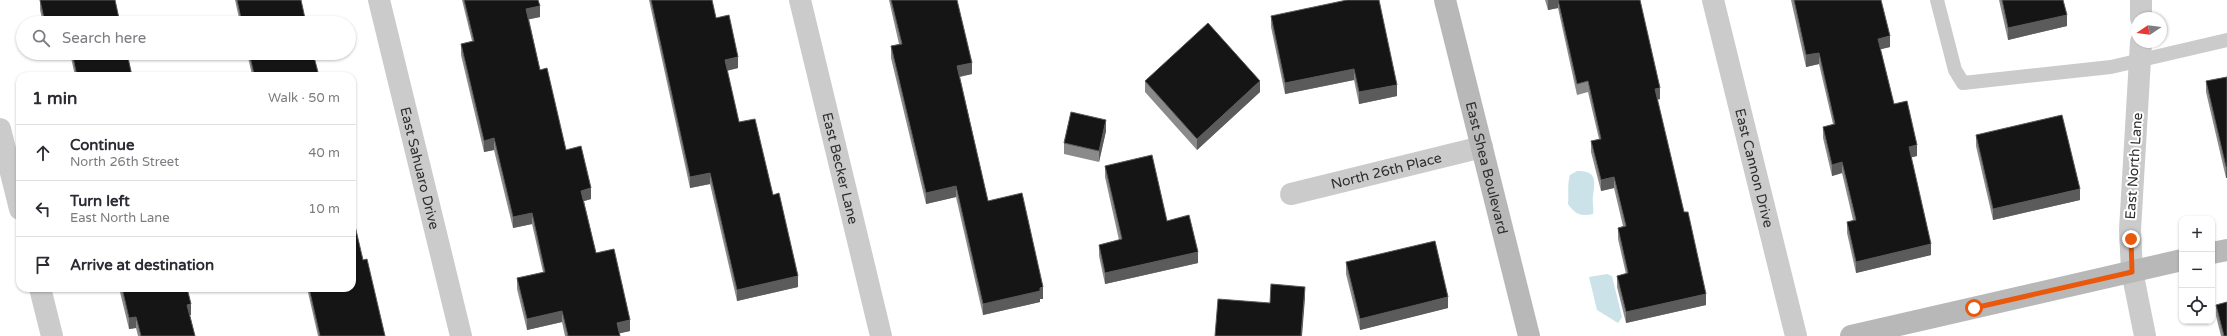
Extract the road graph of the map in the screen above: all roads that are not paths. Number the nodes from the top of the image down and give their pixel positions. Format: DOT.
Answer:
graph roads {
  1 [pos="379,0"];
  2 [pos="800,0"];
  3 [pos="1445,0"];
  4 [pos="1713,0"];
  5 [pos="1937,0"];
  6 [pos="2141,0"];
  7 [pos="2141,12"];
  8 [pos="2227,40"];
  9 [pos="2141,51"];
  10 [pos="0,129"];
  11 [pos="1482,147"];
  12 [pos="16,193"];
  13 [pos="1291,194"];
  14 [pos="2227,250"];
  15 [pos="2215,252"];
  16 [pos="2179,261"];
  17 [pos="2132,272"];
  18 [pos="41,292"];
  19 [pos="52,336"];
  20 [pos="461,336"];
  21 [pos="882,336"];
  22 [pos="1529,336"];
  23 [pos="1796,336"];
  24 [pos="1851,336"];
  25 [pos="2145,336"];
  1 -- 20 [label="street, East Sahuaro Drive"];
  2 -- 21 [label="street, East Becker Lane"];
  3 -- 11 [label="street, East Shea Boulevard"];
  4 -- 23 [label="street, East Cannon Drive"];
  5 -- 9 [label="lane"];
  6 -- 7 [label="street"];
  8 -- 9 [label="lane"];
  9 -- 17 [label="street, East North Lane"];
  10 -- 12 [label="street"];
  11 -- 13 [label="street, North 26th Place"];
  11 -- 22 [label="street, East Shea Boulevard"];
  14 -- 15 [label="street"];
  16 -- 17 [label="street"];
  17 -- 24 [label="street"];
  17 -- 25 [label="street, East North Lane"];
  18 -- 19 [label="street"];
}
